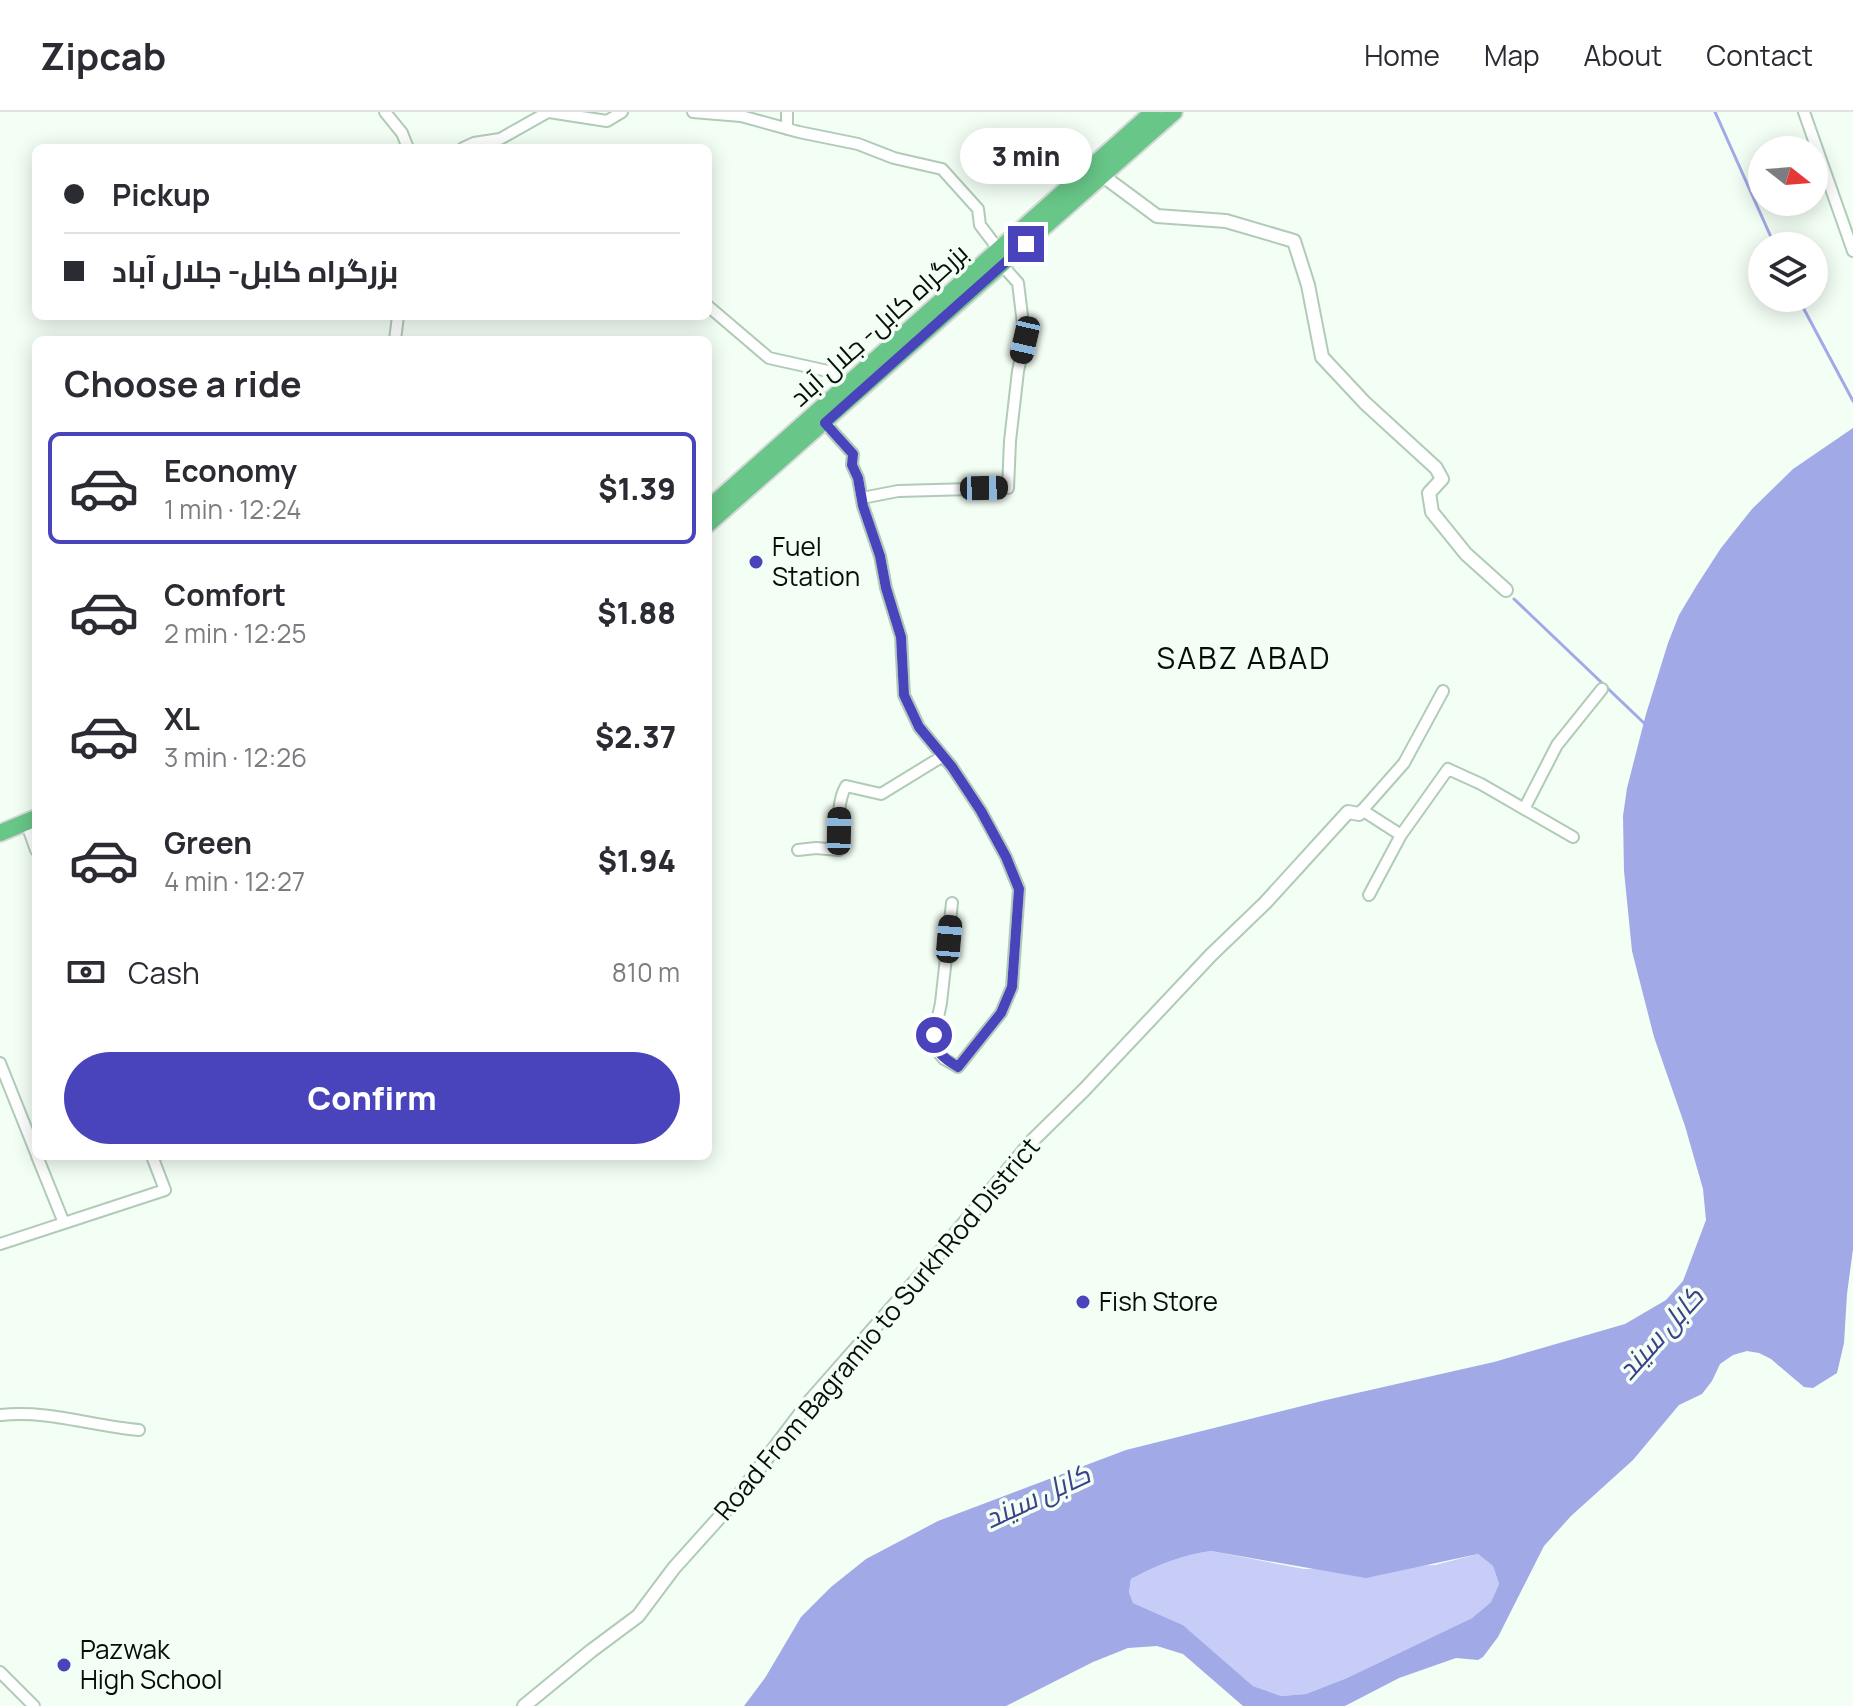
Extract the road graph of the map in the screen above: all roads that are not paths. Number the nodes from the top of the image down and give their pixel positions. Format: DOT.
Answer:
graph roads {
  1 [pos="385,112"];
  2 [pos="548,112"];
  3 [pos="622,112"];
  4 [pos="693,112"];
  5 [pos="787,112"];
  6 [pos="1153,112"];
  7 [pos="1174,112"];
  8 [pos="1804,112"];
  9 [pos="735,114"];
  10 [pos="787,129"];
  11 [pos="406,144"];
  12 [pos="472,144"];
  13 [pos="1103,176"];
  14 [pos="1853,251"];
  15 [pos="1001,257"];
  16 [pos="712,309"];
  17 [pos="850,391"];
  18 [pos="825,423"];
  19 [pos="862,498"];
  20 [pos="712,506"];
  21 [pos="712,521"];
  22 [pos="1506,590"];
  23 [pos="1602,689"];
  24 [pos="1443,691"];
  25 [pos="943,756"];
  26 [pos="1524,809"];
  27 [pos="32,810"];
  28 [pos="1361,812"];
  29 [pos="31,820"];
  30 [pos="0,822"];
  31 [pos="0,833"];
  32 [pos="1401,835"];
  33 [pos="1573,837"];
  34 [pos="798,850"];
  35 [pos="1369,895"];
  36 [pos="952,903"];
  37 [pos="0,1063"];
  38 [pos="32,1142"];
  39 [pos="39,1160"];
  40 [pos="154,1160"];
  41 [pos="64,1223"];
  42 [pos="0,1244"];
  43 [pos="0,1417"];
  44 [pos="139,1430"];
  45 [pos="0,1672"];
  46 [pos="34,1706"];
  47 [pos="524,1706"];
  1 -- 11 [label="street"];
  2 -- 3 [label="street"];
  2 -- 12 [label="street"];
  4 -- 9 [label="street"];
  5 -- 10 [label="street"];
  6 -- 15 [label="highway, بزرگراه کابل- جلال آباد"];
  7 -- 13 [label="highway, بزرگراه کابل- جلال آباد"];
  8 -- 14 [label="street"];
  9 -- 10 [label="street"];
  10 -- 15 [label="street"];
  13 -- 15 [label="highway, بزرگراه کابل- جلال آباد"];
  13 -- 22 [label="street"];
  15 -- 17 [label="highway, بزرگراه کابل- جلال آباد"];
  15 -- 19 [label="street"];
  16 -- 17 [label="street"];
  17 -- 18 [label="highway, بزرگراه کابل- جلال آباد"];
  17 -- 20 [label="highway, بزرگراه کابل- جلال آباد"];
  18 -- 19 [label="street"];
  18 -- 21 [label="highway, بزرگراه کابل- جلال آباد"];
  19 -- 25 [label="street"];
  23 -- 26 [label="street"];
  24 -- 28 [label="street"];
  25 -- 34 [label="street"];
  25 -- 36 [label="street"];
  26 -- 32 [label="street"];
  26 -- 33 [label="street"];
  27 -- 30 [label="highway"];
  28 -- 32 [label="street"];
  28 -- 47 [label="street, Road From Bagramio to SurkhRod District"];
  29 -- 31 [label="highway"];
  32 -- 35 [label="street"];
  37 -- 38 [label="street"];
  39 -- 41 [label="street"];
  40 -- 41 [label="street"];
  41 -- 42 [label="street"];
  43 -- 44 [label="street"];
  45 -- 46 [label="street"];
}
